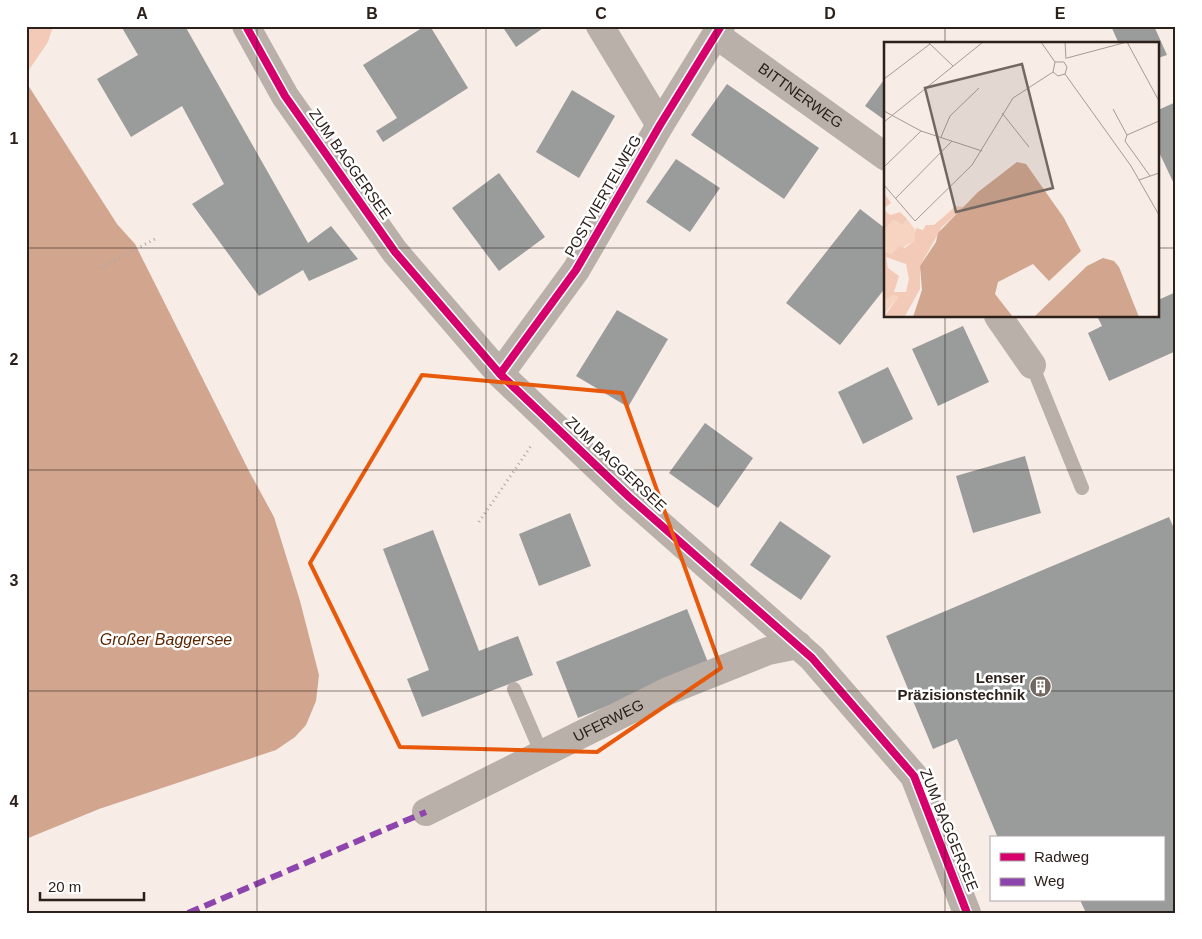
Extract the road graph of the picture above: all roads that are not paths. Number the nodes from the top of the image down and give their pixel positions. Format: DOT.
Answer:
graph roads {
  1 [pos="246,26"];
  2 [pos="600,26"];
  3 [pos="718,31"];
  4 [pos="660,124"];
  5 [pos="884,156"];
  6 [pos="999,318"];
  7 [pos="1032,365"];
  8 [pos="500,374"];
  9 [pos="1082,488"];
  10 [pos="798,645"];
  11 [pos="514,689"];
  12 [pos="542,754"];
  13 [pos="426,812"];
  14 [pos="967,913"];
  1 -- 8 [label="street, ZUM BAGGERSEE"];
  2 -- 4 [label="street"];
  3 -- 4 [label="street, POSTVIERTELWEG"];
  3 -- 5 [label="street, BITTNERWEG"];
  4 -- 8 [label="street, POSTVIERTELWEG"];
  6 -- 7 [label="street"];
  7 -- 9 [label="lane"];
  8 -- 10 [label="street, ZUM BAGGERSEE"];
  10 -- 12 [label="street, UFERWEG"];
  10 -- 14 [label="street, ZUM BAGGERSEE"];
  11 -- 12 [label="lane"];
  12 -- 13 [label="street, UFERWEG"];
}
